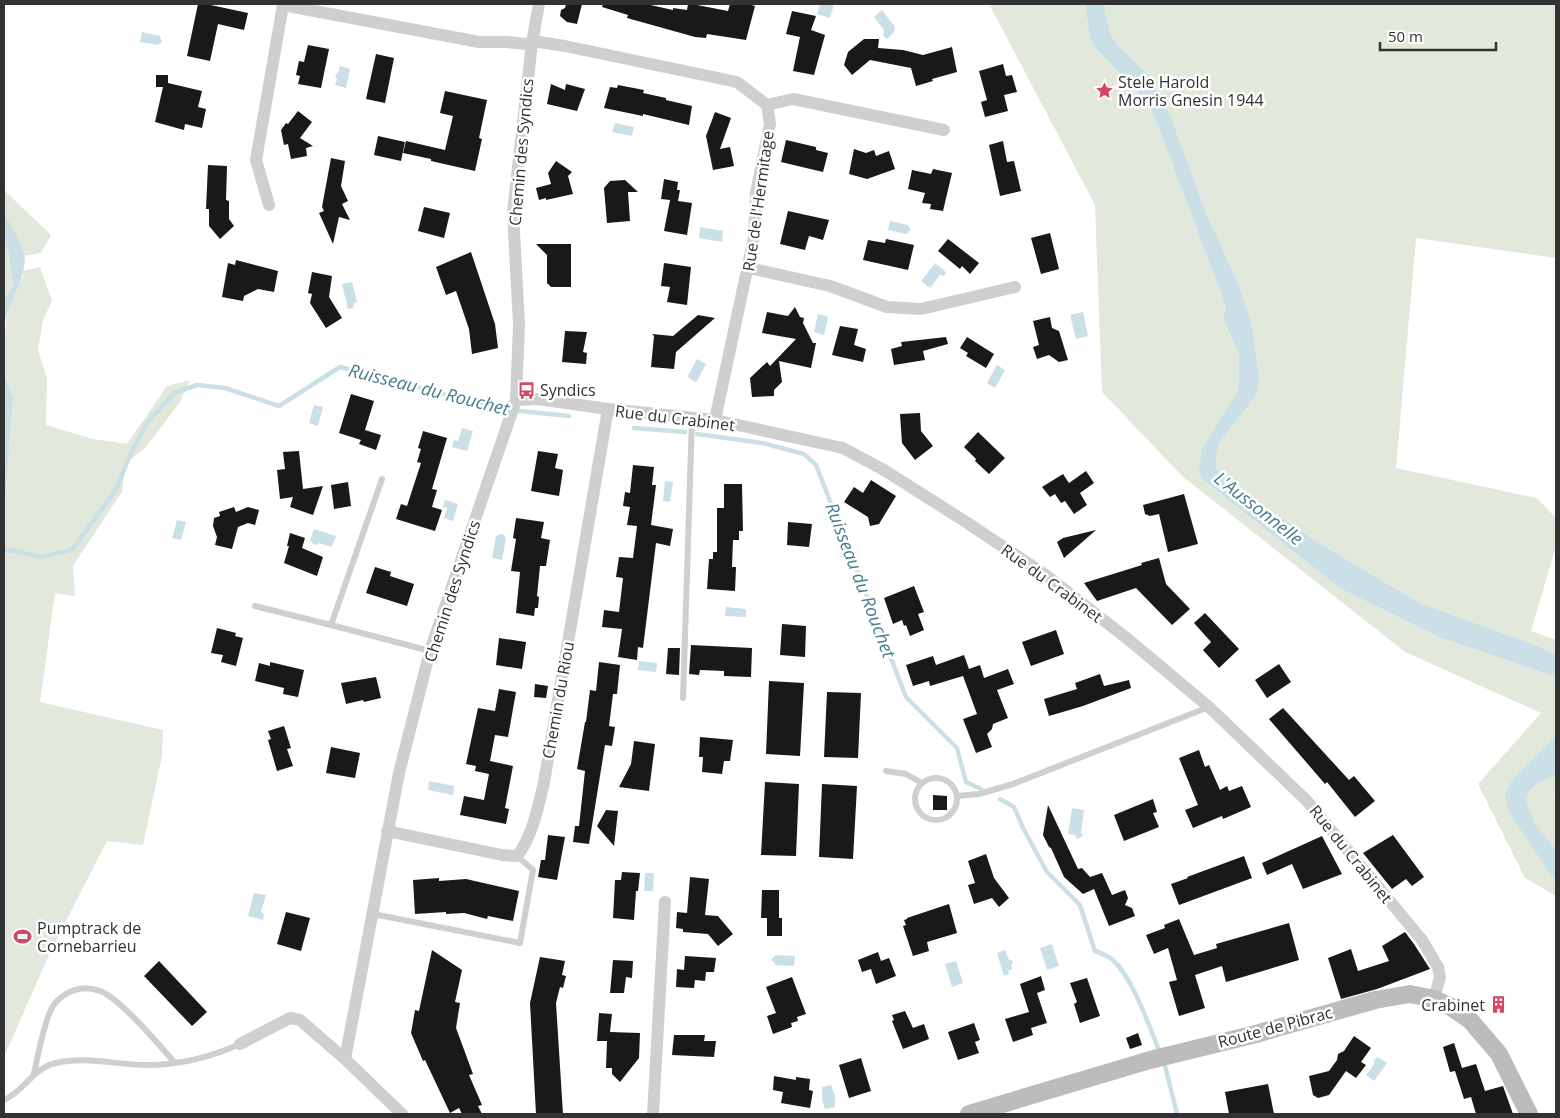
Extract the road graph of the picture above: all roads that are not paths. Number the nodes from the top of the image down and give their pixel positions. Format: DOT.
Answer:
graph roads {
  1 [pos="283,4"];
  2 [pos="539,4"];
  3 [pos="532,43"];
  4 [pos="767,105"];
  5 [pos="944,130"];
  6 [pos="269,205"];
  7 [pos="749,268"];
  8 [pos="1015,287"];
  9 [pos="514,407"];
  10 [pos="608,409"];
  11 [pos="692,418"];
  12 [pos="715,420"];
  13 [pos="382,479"];
  14 [pos="255,606"];
  15 [pos="331,626"];
  16 [pos="430,651"];
  17 [pos="683,698"];
  18 [pos="1209,707"];
  19 [pos="886,771"];
  20 [pos="922,784"];
  21 [pos="958,796"];
  22 [pos="387,831"];
  23 [pos="517,856"];
  24 [pos="665,902"];
  25 [pos="373,914"];
  26 [pos="1434,999"];
  27 [pos="240,1044"];
  28 [pos="346,1060"];
  29 [pos="175,1063"];
  30 [pos="34,1073"];
  31 [pos="4,1100"];
  32 [pos="1527,1112"];
  33 [pos="402,1114"];
  34 [pos="653,1114"];
  35 [pos="969,1114"];
  1 -- 3 [label="street"];
  1 -- 6 [label="street"];
  2 -- 3 [label="street, Chemin des Syndics"];
  3 -- 4 [label="street"];
  3 -- 9 [label="street, Chemin des Syndics"];
  4 -- 5 [label="street"];
  4 -- 7 [label="street, Rue de l'Hermitage"];
  7 -- 8 [label="street"];
  7 -- 12 [label="street, Rue de l'Hermitage"];
  9 -- 10 [label="street, Rue du Crabinet"];
  9 -- 16 [label="street, Chemin des Syndics"];
  10 -- 11 [label="street, Rue du Crabinet"];
  10 -- 23 [label="street, Chemin du Riou"];
  11 -- 12 [label="street, Rue du Crabinet"];
  11 -- 17 [label="lane"];
  12 -- 18 [label="street, Rue du Crabinet"];
  13 -- 15 [label="lane"];
  14 -- 15 [label="lane"];
  15 -- 16 [label="lane"];
  16 -- 22 [label="street, Chemin des Syndics"];
  18 -- 21 [label="lane"];
  18 -- 26 [label="street, Rue du Crabinet"];
  19 -- 20 [label="lane"];
  20 -- 21 [label="lane"];
  20 -- 21 [label="lane"];
  22 -- 23 [label="street"];
  22 -- 25 [label="street, Chemin des Syndics"];
  23 -- 25 [label="lane"];
  24 -- 34 [label="street"];
  25 -- 28 [label="street, Chemin des Syndics"];
  26 -- 32 [label="main road, Route de Pibrac"];
  26 -- 35 [label="main road, Route de Pibrac"];
  27 -- 28 [label="street"];
  27 -- 29 [label="lane"];
  28 -- 33 [label="street"];
  29 -- 30 [label="lane"];
  29 -- 30 [label="lane"];
  30 -- 31 [label="lane"];
}
